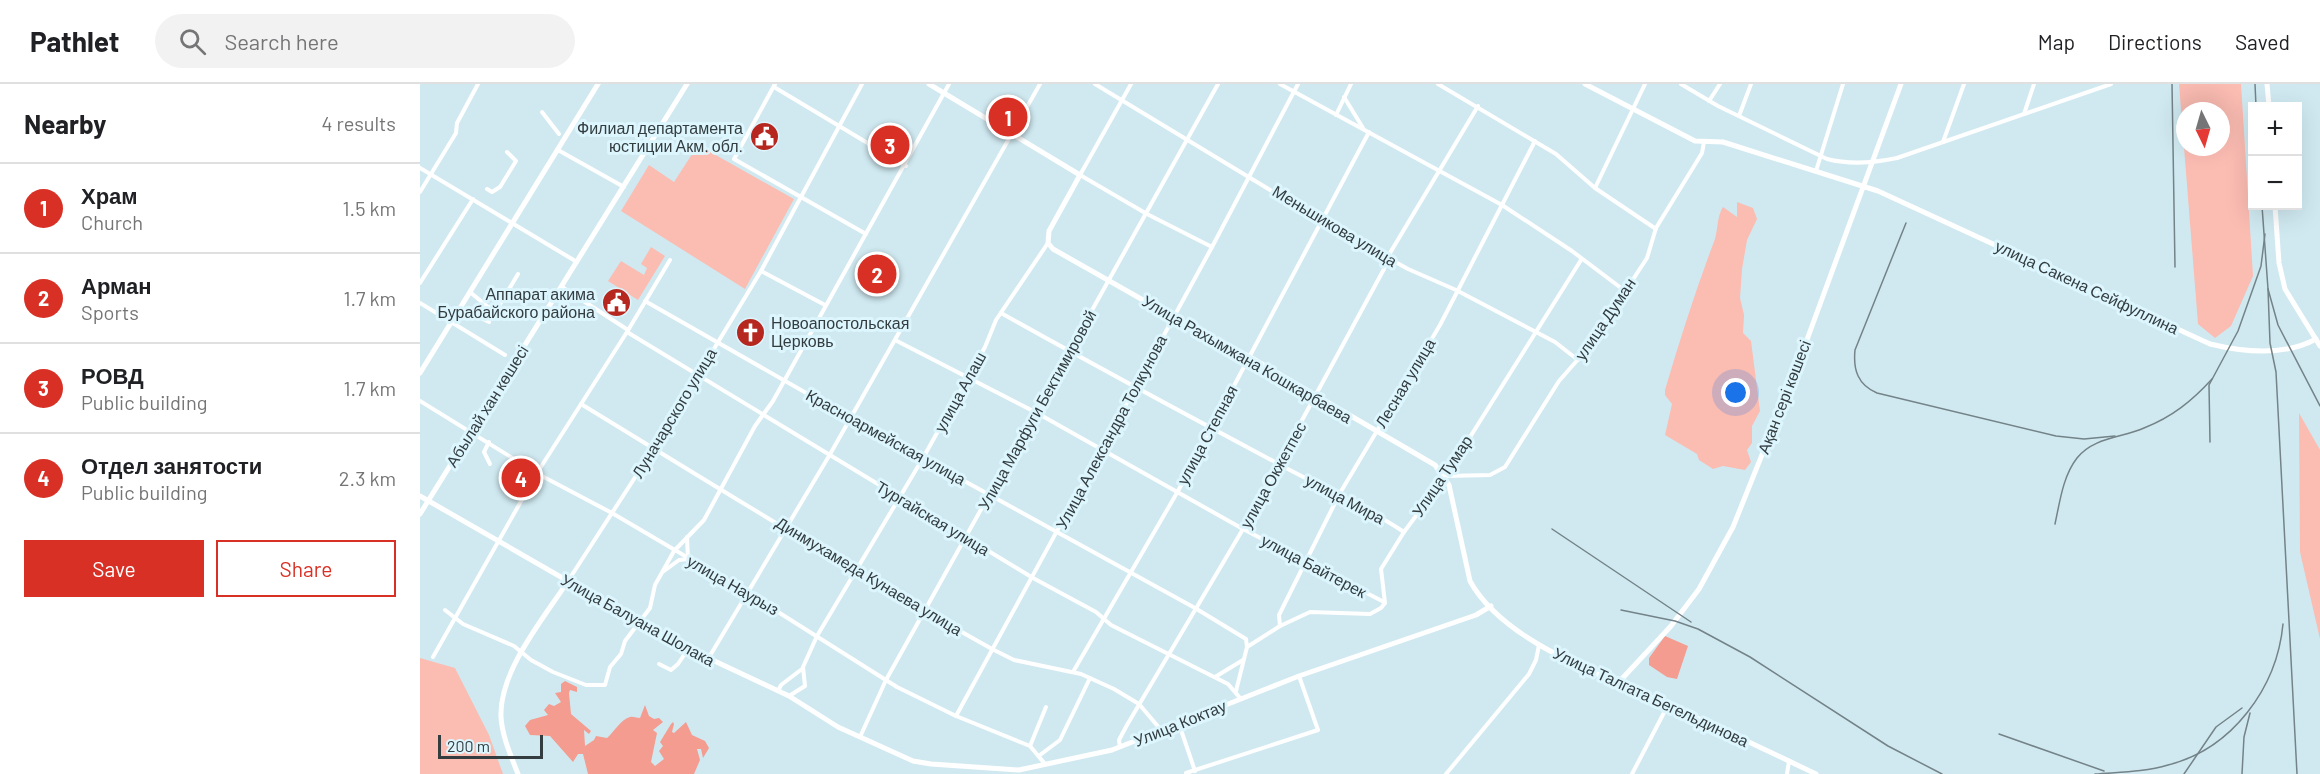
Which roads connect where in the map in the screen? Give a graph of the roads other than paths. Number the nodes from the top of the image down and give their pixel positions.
1 (478, 84) edge
2 (598, 84) edge
3 (687, 84) edge
4 (862, 84) edge
5 (929, 84) edge
6 (949, 84) edge
7 (1040, 84) edge
8 (1095, 84) edge
9 (1131, 84) edge
10 (1218, 84) edge
11 (1280, 84) edge
12 (1298, 84) edge
13 (1351, 84) edge
14 (1438, 84) edge
15 (1585, 84) edge
16 (1646, 84) edge
17 (1681, 84) edge
18 (1720, 84) edge
19 (1751, 84) edge
20 (1843, 84) edge
21 (1901, 84) edge
22 (1964, 84) edge
23 (2034, 84) edge
24 (2089, 84) edge
25 (2111, 84) edge
26 (2267, 84) edge
27 (775, 86) edge
28 (1294, 91) junction
29 (944, 93) junction
30 (2086, 93) junction
31 (1344, 97) junction
32 (1122, 100) junction
33 (1709, 101) junction
34 (2269, 102) edge
35 (1478, 106) junction
36 (1632, 108) junction
37 (542, 112) dead end
38 (1336, 115) junction
39 (2024, 115) junction
40 (1739, 116) junction
41 (838, 126) junction
42 (1363, 129) junction
43 (1369, 132) junction
44 (559, 134) dead end
45 (1012, 134) junction
46 (1187, 140) junction
47 (1535, 141) junction
48 (1704, 142) junction
49 (1943, 142) junction
50 (558, 150) junction
51 (507, 152) dead end
52 (1821, 156) junction
53 (1874, 163) junction
54 (906, 165) junction
55 (420, 168) edge
56 (1439, 171) junction
57 (1816, 171) junction
58 (430, 173) junction
59 (1080, 175) junction
60 (1248, 175) junction
61 (1864, 186) junction
62 (624, 187) junction
63 (1595, 188) junction
64 (487, 189) dead end
65 (420, 192) edge
66 (799, 197) junction
67 (473, 199) junction
68 (1502, 205) junction
69 (2275, 210) edge
70 (1147, 214) junction
71 (1323, 222) junction
72 (513, 223) junction
73 (1656, 229) junction
74 (866, 234) junction
75 (1048, 243) junction
76 (1212, 247) junction
77 (1387, 258) junction
78 (670, 260) dead end
79 (1581, 260) junction
80 (577, 262) junction
81 (761, 271) junction
82 (518, 274) dead end
83 (1108, 280) junction
84 (420, 283) edge
85 (562, 287) junction
86 (1456, 290) junction
87 (1624, 291) junction
88 (470, 292) junction
89 (645, 301) junction
90 (420, 303) edge
91 (825, 305) junction
92 (488, 307) junction
93 (1006, 308) junction
94 (1002, 313) junction
95 (1007, 316) junction
96 (1173, 317) junction
97 (451, 322) junction
98 (489, 322) dead end
99 (628, 331) junction
100 (1536, 332) junction
101 (2316, 339) junction
102 (895, 340) junction
103 (716, 344) junction
104 (2320, 346) edge
105 (1070, 352) junction
106 (505, 355) dead end
107 (1250, 357) junction
108 (1578, 360) junction
109 (420, 373) edge
110 (697, 375) junction
111 (968, 376) junction
112 (784, 379) junction
113 (1135, 389) junction
114 (1316, 396) junction
115 (420, 401) edge
116 (581, 404) junction
117 (1037, 413) junction
118 (764, 414) junction
119 (850, 418) junction
120 (1210, 428) junction
121 (472, 432) junction
122 (1375, 432) junction
123 (489, 442) junction
124 (654, 448) junction
125 (1103, 449) junction
126 (829, 456) junction
127 (923, 458) junction
128 (490, 464) dead end
129 (1279, 464) junction
130 (537, 473) junction
131 (1445, 477) junction
132 (720, 487) junction
133 (1178, 490) junction
134 (1341, 493) junction
135 (990, 495) junction
136 (420, 496) edge
137 (899, 499) junction
138 (428, 501) junction
139 (612, 513) junction
140 (420, 514) edge
141 (787, 527) junction
142 (1243, 529) junction
143 (1057, 532) junction
144 (1404, 532) junction
145 (687, 537) junction
146 (967, 537) junction
147 (497, 542) junction
148 (674, 551) junction
149 (688, 559) junction
150 (1306, 562) junction
151 (855, 572) junction
152 (1129, 573) junction
153 (661, 574) junction
154 (1033, 578) junction
155 (568, 581) junction
156 (748, 593) junction
157 (1385, 603) junction
158 (1491, 606) junction
159 (1195, 608) junction
160 (444, 610) dead end
161 (925, 612) junction
162 (453, 617) junction
163 (1103, 618) junction
164 (639, 621) junction
165 (1280, 626) junction
166 (817, 636) junction
167 (1539, 645) junction
168 (1247, 647) junction
169 (688, 649) junction
170 (992, 649) junction
171 (522, 652) junction
172 (1169, 653) junction
173 (433, 657) dead end
174 (708, 659) junction
175 (1244, 660) junction
176 (659, 664) dead end
177 (803, 669) junction
178 (1073, 672) junction
179 (1299, 676) junction
180 (1215, 677) junction
181 (1090, 678) junction
182 (886, 680) junction
183 (1618, 683) junction
184 (778, 691) junction
185 (1236, 692) junction
186 (789, 696) junction
187 (1240, 699) junction
188 (1139, 704) junction
189 (1668, 705) junction
190 (1046, 707) dead end
191 (956, 716) junction
192 (1179, 723) junction
193 (1161, 730) junction
194 (860, 737) junction
195 (1030, 746) junction
196 (1120, 747) junction
197 (1040, 755) junction
198 (1789, 761) junction
199 (1046, 765) junction
200 (1195, 771) junction
201 (1186, 773) edge
202 (518, 774) edge
203 (1446, 774) edge
204 (1632, 774) edge
205 (1787, 774) edge
206 (1816, 774) edge

1 - 58 street
2 - 50 street
3 - 62 street, Абылай хан көшесі
4 - 41 street, Луначарского улица
5 - 29 street
6 - 29 street
7 - 45 street
8 - 32 street, Меньшикова улица
9 - 32 street, улица Алаш
10 - 46 street, Улица Марфуги Бектимировой
11 - 28 street
12 - 28 street, Улица Александра Толкунова
13 - 31 street
14 - 35 street
15 - 36 street, улица Сакена Сейфуллина
16 - 36 street
17 - 33 street
18 - 33 street
19 - 40 street
20 - 52 street
21 - 53 street, Ақан сері көшесі
22 - 49 street
23 - 39 street
24 - 30 street
25 - 30 street
26 - 34 street
27 - 41 street
27 - 66 street
28 - 38 street
28 - 60 street, Улица Александра Толкунова
29 - 45 street
29 - 54 street
30 - 39 street
31 - 38 street
31 - 42 street
32 - 46 street, Меньшикова улица
32 - 59 street, улица Алаш
33 - 40 street
35 - 47 street
35 - 56 street, улица Окжетпес
36 - 48 street, улица Сакена Сейфуллина
36 - 63 street
37 - 44 street
38 - 42 street
39 - 49 street
40 - 52 street
41 - 54 street
41 - 66 street, Луначарского улица
42 - 43 street
43 - 56 street
43 - 71 street, улица Степная
45 - 59 street
45 - 102 street
46 - 60 street, Меньшикова улица
46 - 70 street, Улица Марфуги Бектимировой
47 - 63 street
47 - 68 street, Лесная улица
48 - 57 street, улица Сакена Сейфуллина
48 - 73 street, улица Думан
49 - 53 street
50 - 62 street
50 - 72 street
51 - 64 street
52 - 53 street
52 - 57 street
53 - 61 street, Ақан сері көшесі
54 - 74 street
55 - 58 street
56 - 68 street
56 - 77 street, улица Окжетпес
57 - 61 street, улица Сакена Сейфуллина
58 - 65 street
58 - 67 street
59 - 70 street
59 - 75 street, улица Алаш
60 - 71 street, Меньшикова улица
60 - 76 street, Улица Александра Толкунова
61 - 101 street, улица Сакена Сейфуллина
61 - 183 street, Ақан сері көшесі
62 - 80 street, Абылай хан көшесі
63 - 73 street
66 - 74 street
66 - 81 street, Луначарского улица
67 - 72 street
67 - 84 street
68 - 79 street
68 - 86 street, Лесная улица
69 - 101 street
70 - 76 street
70 - 83 street, Улица Марфуги Бектимировой
71 - 77 street, Меньшикова улица
71 - 107 street, улица Степная
72 - 80 street
72 - 88 street
73 - 87 street, улица Думан
74 - 91 street
75 - 83 street, Улица Рахымжана Кошкарбаева
75 - 93 street, улица Алаш
76 - 96 street, Улица Александра Толкунова
77 - 86 street, Меньшикова улица
77 - 114 street, улица Окжетпес
78 - 89 street
79 - 87 street
79 - 100 street, Улица Тумар
80 - 85 street, Абылай хан көшесі
81 - 91 street
81 - 103 street, Луначарского улица
82 - 92 street
83 - 96 street, Улица Рахымжана Кошкарбаева
83 - 105 street, Улица Марфуги Бектимировой
85 - 99 street, Тургайская улица
85 - 121 street, Абылай хан көшесі
86 - 100 street, Меньшикова улица
86 - 122 street, Лесная улица
87 - 108 street, улица Думан
88 - 92 street
88 - 97 street
89 - 99 street
89 - 103 street, Красноармейская улица
90 - 97 street
91 - 112 street
92 - 98 street
93 - 94 street, улица Алаш
93 - 95 street
94 - 95 street, улица Мира
94 - 111 street, улица Алаш
95 - 105 street, улица Мира
96 - 107 street, Улица Рахымжана Кошкарбаева
96 - 113 street, Улица Александра Толкунова
97 - 106 street
97 - 109 street
99 - 110 street, Тургайская улица
99 - 116 street
100 - 108 street, Меньшикова улица
100 - 131 street, Улица Тумар
101 - 104 street
102 - 111 street, улица Байтерек
102 - 119 street
103 - 110 street, Луначарского улица
103 - 112 street, Красноармейская улица
105 - 113 street, улица Мира
105 - 117 street, Улица Марфуги Бектимировой
107 - 114 street, Улица Рахымжана Кошкарбаева
107 - 120 street, улица Степная
108 - 131 street, улица Думан
110 - 118 street, Тургайская улица
110 - 124 street, Луначарского улица
111 - 117 street, улица Байтерек
111 - 127 street, улица Алаш
112 - 118 street
112 - 119 street, Красноармейская улица
113 - 120 street, улица Мира
113 - 125 street, Улица Александра Толкунова
114 - 122 street, Улица Рахымжана Кошкарбаева
114 - 129 street, улица Окжетпес
115 - 121 street, улица Наурыз
116 - 124 street, Динмухамеда Кунаева улица
116 - 130 street
117 - 125 street, улица Байтерек
117 - 135 street, Улица Марфуги Бектимировой
118 - 126 street, Тургайская улица
118 - 132 street
119 - 126 street
119 - 127 street, Красноармейская улица
120 - 129 street, улица Мира
120 - 133 street, улица Степная
121 - 123 street, улица Наурыз
121 - 138 street, Абылай хан көшесі
122 - 131 street, Улица Рахымжана Кошкарбаева
122 - 134 street, Лесная улица
123 - 128 street
123 - 130 street, улица Наурыз
124 - 132 street, Динмухамеда Кунаева улица
124 - 139 street, Луначарского улица
125 - 133 street, улица Байтерек
125 - 143 street, Улица Александра Толкунова
126 - 137 street, Тургайская улица
126 - 141 street
127 - 135 street, Красноармейская улица
127 - 137 street, улица Алаш
129 - 134 street, улица Мира
129 - 142 street, улица Окжетпес
130 - 139 street, улица Наурыз
130 - 147 street
131 - 144 street, Улица Тумар
131 - 158 street, Улица Талгата Бегельдинова
132 - 141 street, Динмухамеда Кунаева улица
132 - 145 street
133 - 142 street, улица Байтерек
133 - 152 street, улица Степная
134 - 144 street, улица Мира
134 - 150 street, Лесная улица
135 - 143 street, Красноармейская улица
135 - 146 street, Улица Марфуги Бектимировой
136 - 138 street, Улица Балуана Шолака
137 - 146 street, Тургайская улица
137 - 151 street, улица Алаш
138 - 140 street, Абылай хан көшесі
138 - 147 street, Улица Балуана Шолака
139 - 148 street, улица Наурыз
139 - 155 street, Луначарского улица
141 - 151 street, Динмухамеда Кунаева улица
141 - 156 street
142 - 150 street, улица Байтерек
142 - 159 street, улица Окжетпес
143 - 152 street, Красноармейская улица
143 - 154 street, Улица Александра Толкунова
144 - 157 street, Улица Тумар
145 - 148 street
145 - 149 street
146 - 154 street, Тургайская улица
146 - 161 street, Улица Марфуги Бектимировой
147 - 155 street, Улица Балуана Шолака
147 - 162 street
148 - 149 street, улица Наурыз
148 - 153 street
149 - 153 street
149 - 156 street, улица Наурыз
150 - 157 street, улица Байтерек
150 - 165 street, Лесная улица
151 - 161 street, Динмухамеда Кунаева улица
151 - 166 street, улица Алаш
152 - 159 street, Красноармейская улица
152 - 163 street, улица Степная
153 - 164 street
154 - 163 street, Тургайская улица
154 - 170 street, Улица Александра Толкунова
155 - 164 street, Улица Балуана Шолака
155 - 171 street
156 - 166 street, улица Наурыз
156 - 174 street
157 - 165 street
158 - 167 street, Улица Талгата Бегельдинова
158 - 179 street, Улица Коктау
159 - 168 street, Красноармейская улица
159 - 172 street, улица Окжетпес
160 - 162 street
161 - 170 street, Динмухамеда Кунаева улица
161 - 182 street, Улица Марфуги Бектимировой
162 - 171 street
162 - 173 street
163 - 172 street, Тургайская улица
163 - 178 street, улица Степная
164 - 169 street, Улица Балуана Шолака
164 - 171 street
165 - 168 street
166 - 177 street, улица Алаш
166 - 182 street, улица Наурыз
167 - 183 street, Улица Талгата Бегельдинова
167 - 203 street
168 - 175 street
169 - 174 street, Улица Балуана Шолака
169 - 176 street
170 - 178 street, Динмухамеда Кунаева улица
170 - 191 street, Улица Александра Толкунова
171 - 202 street
172 - 180 street, Тургайская улица
172 - 188 street, улица Окжетпес
174 - 184 street, Улица Балуана Шолака
175 - 180 street
175 - 185 street
177 - 184 street
177 - 186 street, улица Алаш
178 - 181 street, Динмухамеда Кунаева улица
179 - 187 street, Улица Коктау
179 - 200 street
180 - 185 street, Тургайская улица
181 - 188 street, Динмухамеда Кунаева улица
181 - 197 street
182 - 191 street, улица Наурыз
182 - 194 street, Улица Марфуги Бектимировой
183 - 189 street, Улица Талгата Бегельдинова
184 - 186 street, Улица Балуана Шолака
185 - 187 street, Тургайская улица
186 - 194 street, Улица Балуана Шолака
187 - 192 street, Улица Коктау
188 - 193 street, Динмухамеда Кунаева улица
188 - 196 street, улица Окжетпес
189 - 198 street, Улица Талгата Бегельдинова
189 - 204 street
190 - 195 street
191 - 195 street, улица Наурыз
192 - 193 street, Улица Коктау
192 - 200 street
193 - 196 street, Улица Коктау
194 - 199 street, Улица Коктау
195 - 197 street, улица Наурыз
196 - 199 street, Улица Коктау
197 - 199 street, улица Наурыз
198 - 205 street
198 - 206 street, Улица Талгата Бегельдинова
200 - 201 street

